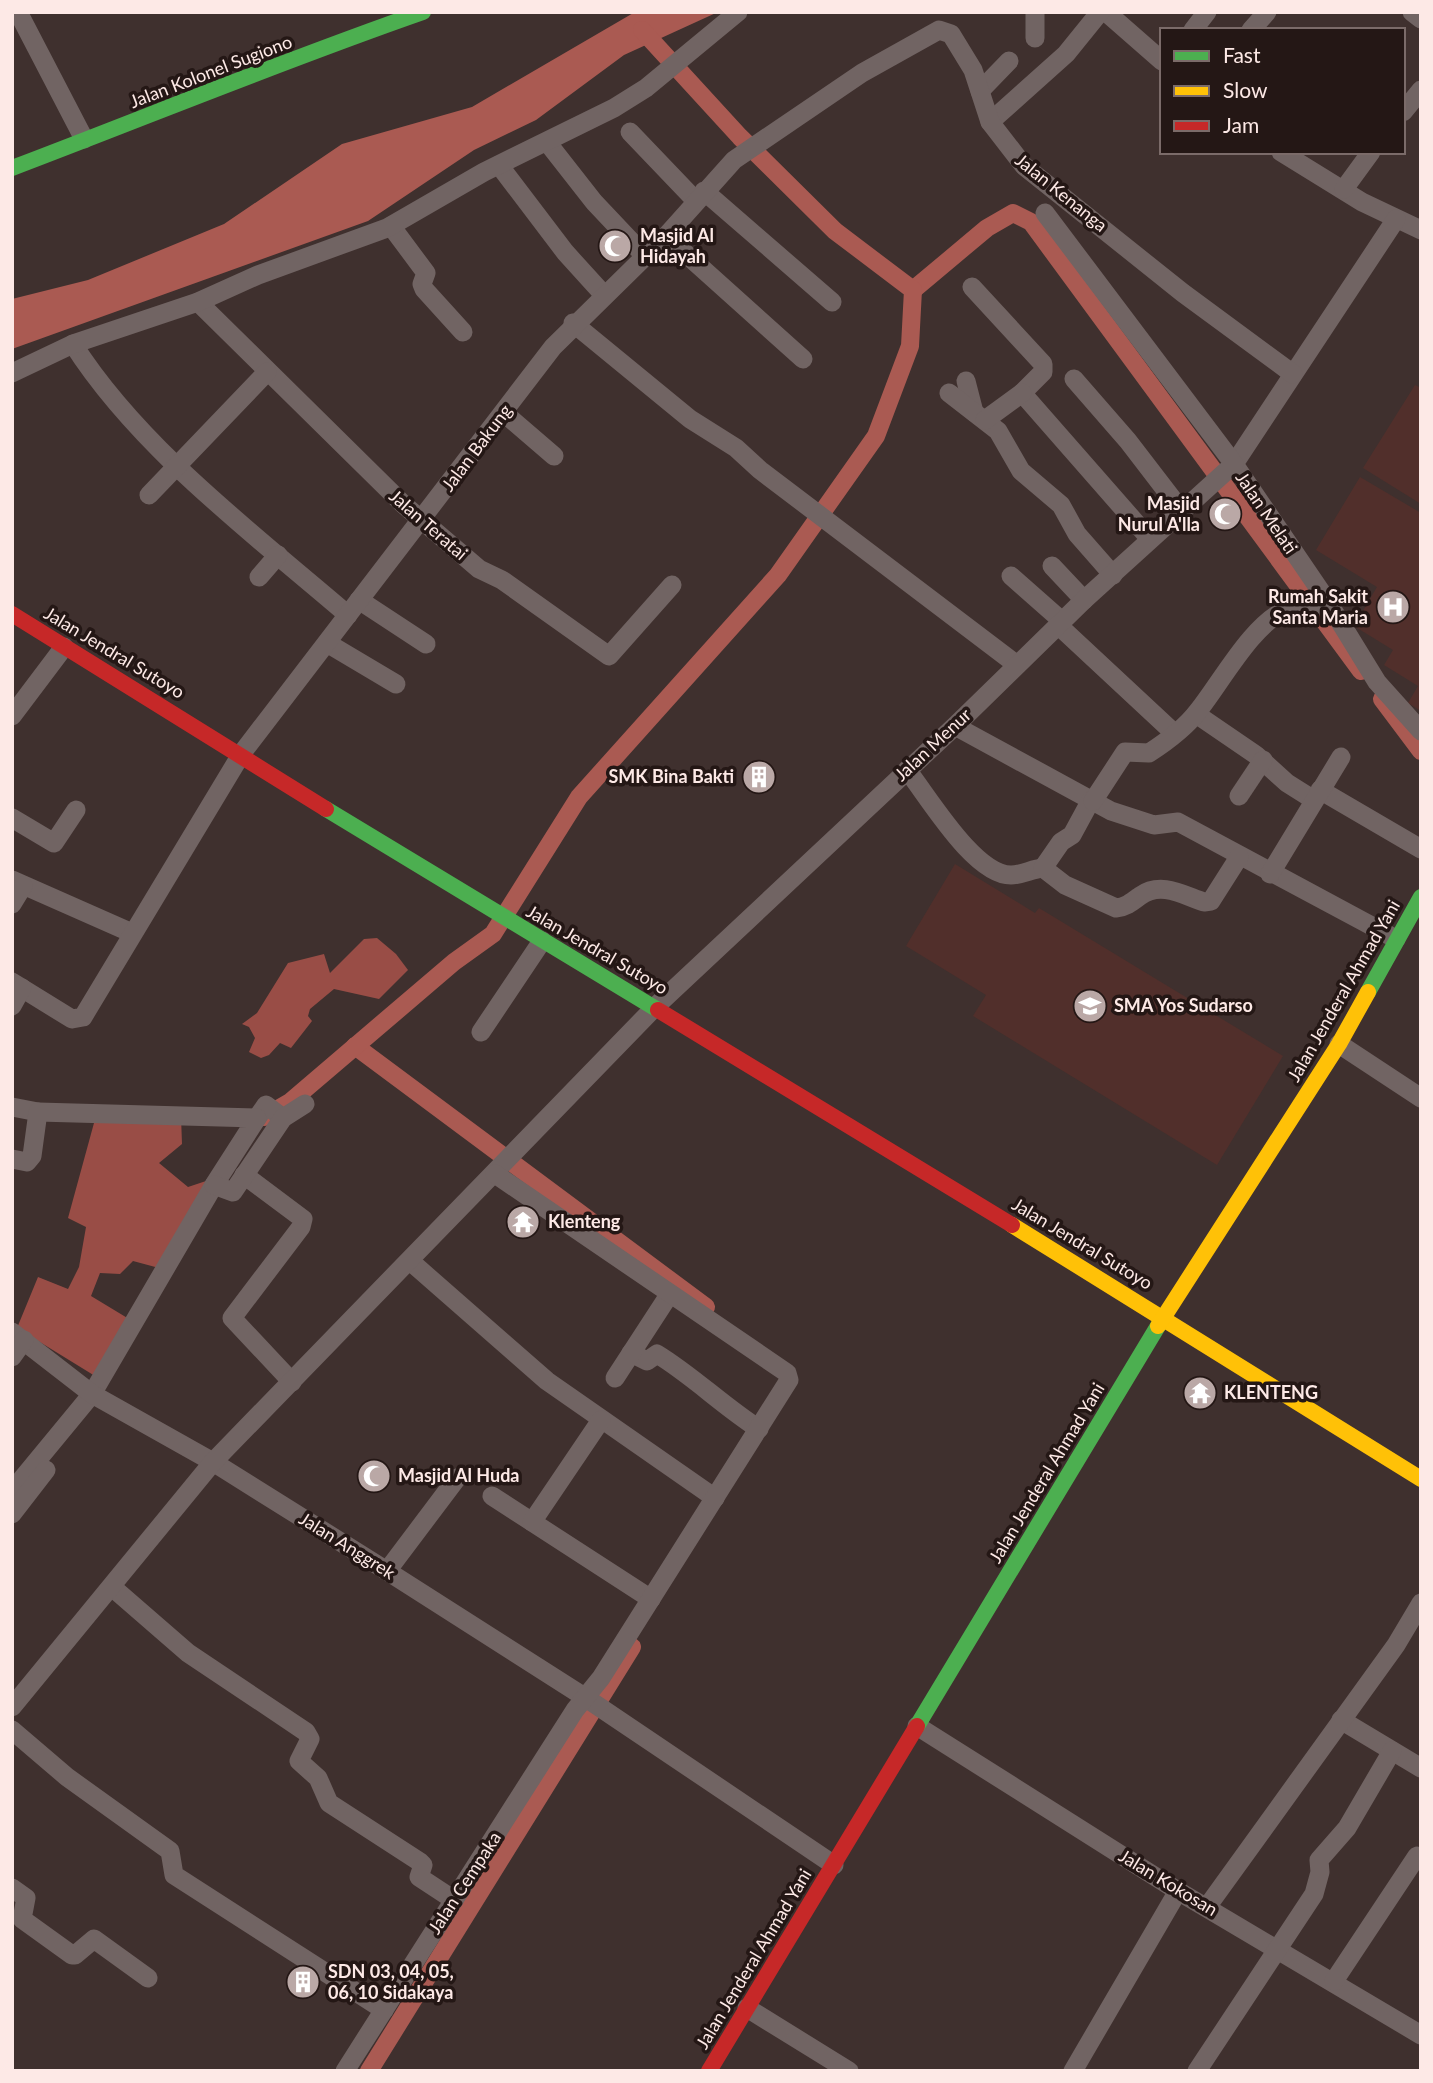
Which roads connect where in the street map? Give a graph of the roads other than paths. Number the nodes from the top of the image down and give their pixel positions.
1 (18, 12) edge
2 (423, 12) edge
3 (738, 12) edge
4 (1035, 12) edge
5 (1100, 12) edge
6 (1106, 12) edge
7 (1208, 12) edge
8 (1267, 12) edge
9 (1412, 12) edge
10 (1421, 19) edge
11 (1195, 28) edge
12 (1253, 28) edge
13 (1035, 38) dead end
14 (1160, 59) edge
15 (1009, 61) dead end
16 (1421, 90) edge
17 (980, 91) junction
18 (1405, 110) edge
19 (990, 122) junction
20 (630, 132) dead end
21 (84, 139) junction
22 (761, 139) joint
23 (547, 142) junction
24 (1284, 154) edge
25 (1370, 154) edge
26 (499, 165) junction
27 (12, 168) edge
28 (1344, 188) junction
29 (700, 196) junction
30 (1045, 213) dead end
31 (1396, 219) junction
32 (391, 226) junction
33 (1421, 230) edge
34 (666, 236) junction
35 (645, 256) junction
36 (972, 287) dead end
37 (604, 295) junction
38 (198, 302) junction
39 (832, 302) dead end
40 (573, 323) junction
41 (463, 332) dead end
42 (73, 344) junction
43 (803, 359) dead end
44 (267, 372) junction
45 (12, 373) edge
46 (1293, 374) junction
47 (1074, 379) dead end
48 (966, 381) dead end
49 (949, 393) dead end
50 (1022, 393) junction
51 (504, 413) junction
52 (980, 416) junction
53 (554, 456) dead end
54 (177, 463) junction
55 (1232, 466) junction
56 (149, 495) dead end
57 (1181, 510) junction
58 (422, 521) junction
59 (1150, 539) junction
60 (278, 555) junction
61 (1052, 566) dead end
62 (1113, 575) junction
63 (1012, 576) dead end
64 (259, 577) dead end
65 (672, 584) dead end
66 (1084, 600) junction
67 (1315, 607) junction
68 (353, 608) junction
69 (12, 614) edge
70 (1060, 623) junction
71 (327, 643) junction
72 (426, 644) dead end
73 (64, 647) junction
74 (1017, 665) junction
75 (396, 684) dead end
76 (1196, 714) junction
77 (12, 716) edge
78 (956, 726) junction
79 (1421, 732) edge
80 (1174, 733) junction
81 (242, 753) junction
82 (1341, 757) dead end
83 (1263, 760) junction
84 (906, 770) junction
85 (1317, 795) junction
86 (1239, 796) dead end
87 (1092, 801) junction
88 (76, 810) dead end
89 (12, 818) edge
90 (1421, 849) edge
91 (1239, 857) junction
92 (1043, 868) junction
93 (1270, 874) junction
94 (18, 883) edge
95 (1421, 897) edge
96 (12, 904) edge
97 (132, 933) junction
98 (1396, 939) junction
99 (542, 941) junction
100 (17, 985) edge
101 (12, 1006) edge
102 (655, 1007) junction
103 (481, 1032) dead end
104 (1339, 1044) junction
105 (1421, 1098) edge
106 (305, 1104) dead end
107 (12, 1107) edge
108 (38, 1112) junction
109 (272, 1115) junction
110 (12, 1159) edge
111 (500, 1168) junction
112 (244, 1175) junction
113 (221, 1188) junction
114 (410, 1261) junction
115 (669, 1295) junction
116 (1164, 1316) junction
117 (18, 1336) edge
118 (631, 1353) junction
119 (12, 1357) edge
120 (615, 1378) dead end
121 (292, 1382) junction
122 (96, 1396) junction
123 (601, 1420) junction
124 (759, 1429) junction
125 (214, 1462) junction
126 (457, 1478) dead end
127 (1421, 1479) edge
128 (12, 1491) edge
129 (492, 1496) dead end
130 (715, 1498) junction
131 (12, 1514) edge
132 (532, 1522) junction
133 (387, 1571) junction
134 (112, 1587) junction
135 (651, 1599) junction
136 (1421, 1603) edge
137 (592, 1703) junction
138 (12, 1707) edge
139 (1341, 1720) junction
140 (917, 1727) junction
141 (12, 1730) edge
142 (1392, 1751) junction
143 (1421, 1768) edge
144 (1417, 1857) dead end
145 (834, 1865) junction
146 (12, 1888) edge
147 (1178, 1891) junction
148 (454, 1900) junction
149 (1207, 1907) junction
150 (1279, 1949) junction
151 (148, 1978) dead end
152 (1334, 1982) junction
153 (747, 2008) junction
154 (384, 2010) junction
155 (1421, 2035) edge
156 (345, 2071) edge
157 (709, 2071) edge
158 (849, 2071) edge
159 (1073, 2071) edge
160 (1197, 2071) edge

1 - 21 street
2 - 21 street, Jalan Kolonel Sugiono
3 - 23 street
4 - 13 street
5 - 19 street
6 - 14 street
7 - 11 street
8 - 12 street
9 - 10 street
15 - 17 street
16 - 18 street
17 - 19 street, Jalan Kenanga
17 - 22 street, Jalan Kenanga
19 - 46 street, Jalan Kenanga
20 - 29 street
21 - 27 street, Jalan Kolonel Sugiono
22 - 29 street, Jalan Bakung
23 - 26 street
23 - 35 street
24 - 28 street
25 - 28 street
26 - 32 street
26 - 37 street
28 - 31 street
29 - 34 street, Jalan Bakung
29 - 39 street
30 - 55 street
31 - 33 street
31 - 46 street, Jalan Melati
32 - 38 street
32 - 41 street
34 - 35 street, Jalan Bakung
34 - 43 street
35 - 37 street, Jalan Bakung
36 - 50 street
37 - 40 street, Jalan Bakung
38 - 42 street
38 - 44 street, Jalan Teratai
40 - 51 street, Jalan Bakung
40 - 74 street
42 - 45 street
42 - 54 street
44 - 54 street
44 - 58 street, Jalan Teratai
46 - 55 street, Jalan Melati
47 - 57 street
48 - 52 street
49 - 52 street
50 - 52 street
50 - 59 street
51 - 53 street
51 - 58 street, Jalan Bakung
52 - 62 street
54 - 56 street
54 - 60 street
55 - 57 street, Jalan Menur
55 - 67 street, Jalan Melati
57 - 59 street, Jalan Menur
58 - 65 street, Jalan Teratai
58 - 68 street, Jalan Bakung
59 - 62 street, Jalan Menur
60 - 64 street
60 - 68 street
61 - 66 street
62 - 66 street, Jalan Menur
63 - 70 street
66 - 70 street, Jalan Menur
67 - 76 street
67 - 79 street, Jalan Melati
68 - 71 street, Jalan Bakung
68 - 72 street
69 - 73 street, Jalan Jendral Sutoyo
70 - 74 street, Jalan Menur
70 - 80 street
71 - 75 street
71 - 81 street, Jalan Bakung
73 - 77 street
73 - 81 street, Jalan Jendral Sutoyo
74 - 78 street, Jalan Menur
76 - 80 street
76 - 83 street
78 - 84 street, Jalan Menur
78 - 87 street
80 - 87 street
81 - 97 street, Jalan Bakung
81 - 99 street, Jalan Jendral Sutoyo
82 - 85 street
83 - 85 street
83 - 86 street
84 - 92 street
84 - 102 street, Jalan Menur
85 - 90 street
85 - 93 street
87 - 91 street
87 - 92 street
88 - 89 street
91 - 92 street
91 - 93 street
93 - 98 street
94 - 96 street
94 - 97 street
95 - 98 street, Jalan Jenderal Ahmad Yani
97 - 100 street, Jalan Bakung
98 - 104 street, Jalan Jenderal Ahmad Yani
99 - 102 street, Jalan Jendral Sutoyo
99 - 103 street
100 - 101 street
102 - 111 street, Jalan Menur
102 - 116 street, Jalan Jendral Sutoyo
104 - 105 street
104 - 116 street, Jalan Jenderal Ahmad Yani
106 - 109 street
107 - 108 street
108 - 109 street
108 - 110 street
109 - 112 street
109 - 113 street
111 - 114 street, Jalan Menur
111 - 115 street
112 - 113 street
112 - 121 street
113 - 122 street
114 - 121 street, Jalan Menur
114 - 123 street
115 - 118 street
115 - 124 street, Jalan Cempaka
116 - 127 street, Jalan Jendral Sutoyo
116 - 140 street, Jalan Jenderal Ahmad Yani
117 - 119 street
117 - 122 street, Jalan Anggrek
118 - 120 street
118 - 124 street
121 - 125 street, Jalan Menur
122 - 125 street, Jalan Anggrek
122 - 128 street
122 - 131 street
123 - 130 street
123 - 132 street
124 - 130 street, Jalan Cempaka
125 - 133 street, Jalan Anggrek
125 - 134 street, Jalan Menur
126 - 133 street
129 - 132 street
130 - 135 street, Jalan Cempaka
132 - 135 street
133 - 137 street, Jalan Anggrek
134 - 138 street, Jalan Menur
134 - 148 street
135 - 137 street, Jalan Cempaka
136 - 139 street
137 - 145 street, Jalan Anggrek
137 - 148 street, Jalan Cempaka
139 - 142 street
139 - 149 street
140 - 145 street, Jalan Jenderal Ahmad Yani
140 - 147 street, Jalan Kokosan
141 - 154 street
142 - 143 street
142 - 150 street
144 - 152 street
145 - 153 street, Jalan Jenderal Ahmad Yani
146 - 151 street
147 - 149 street, Jalan Kokosan
147 - 159 street
148 - 154 street, Jalan Cempaka
149 - 150 street, Jalan Kokosan
150 - 152 street, Jalan Kokosan
150 - 160 street
152 - 155 street, Jalan Kokosan
153 - 157 street, Jalan Jenderal Ahmad Yani
153 - 158 street
154 - 156 street, Jalan Cempaka

